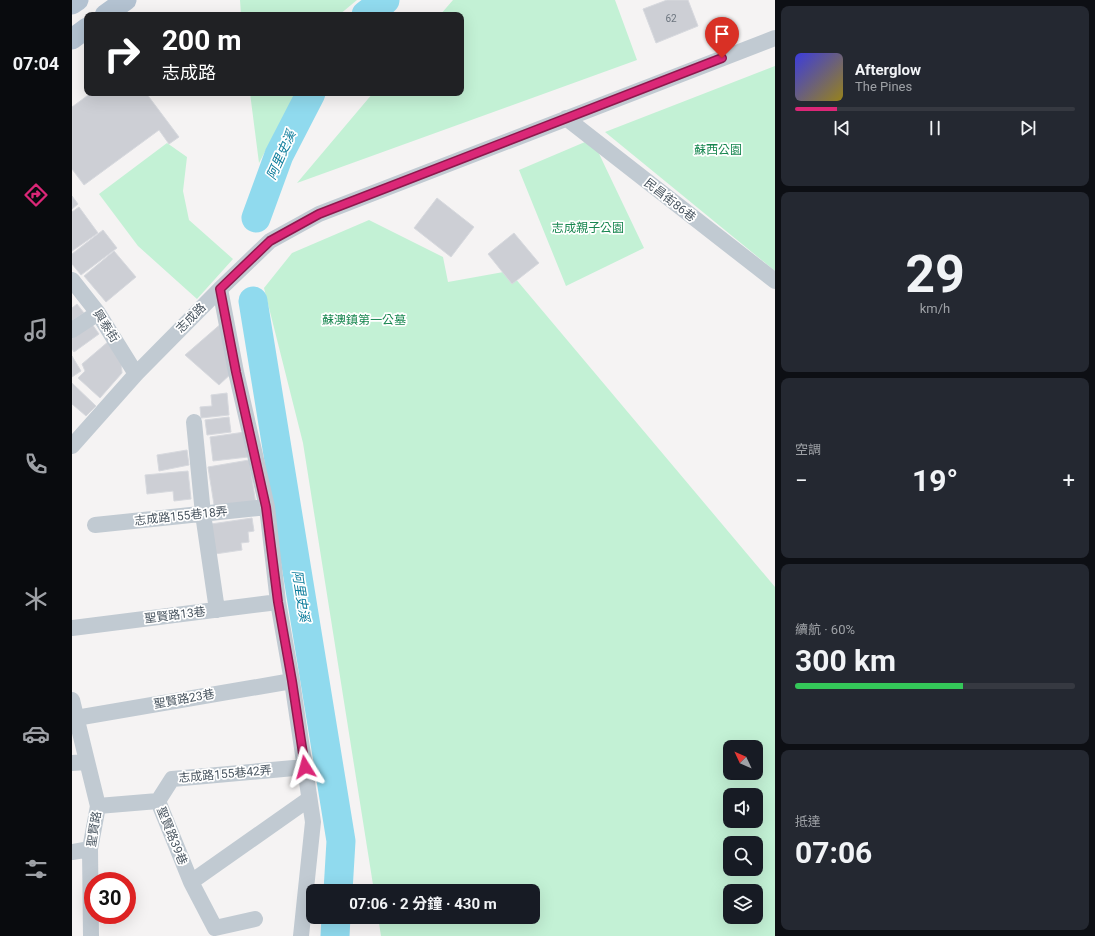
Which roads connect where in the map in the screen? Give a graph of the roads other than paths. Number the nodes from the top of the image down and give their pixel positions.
1 (78, 0) edge
2 (126, 0) edge
3 (72, 4) edge
4 (109, 12) edge
5 (84, 30) edge
6 (775, 38) edge
7 (72, 39) edge
8 (566, 118) junction
9 (72, 280) edge
10 (775, 281) edge
11 (220, 289) junction
12 (98, 313) junction
13 (72, 330) edge
14 (136, 374) junction
15 (194, 422) dead end
16 (72, 446) edge
17 (266, 507) junction
18 (203, 514) junction
19 (95, 525) dead end
20 (278, 602) junction
21 (217, 610) junction
22 (72, 628) edge
23 (292, 681) junction
24 (72, 700) edge
25 (76, 718) junction
26 (80, 763) edge
27 (305, 767) junction
28 (309, 799) junction
29 (158, 801) junction
30 (98, 806) junction
31 (90, 849) junction
32 (72, 852) edge
33 (191, 882) junction
34 (255, 919) dead end
35 (91, 936) edge
36 (301, 936) edge

1 - 3 main road
2 - 4 main road
5 - 7 main road
6 - 8 street, 志成路
8 - 10 street, 民昌街86巷
8 - 11 street, 志成路
9 - 12 street, 興泰街
11 - 14 street, 志成路
11 - 17 street
12 - 13 street
12 - 14 street, 興泰街
14 - 16 street, 志成路
15 - 18 street
17 - 18 street, 志成路155巷18弄
17 - 20 street
18 - 19 street, 志成路155巷18弄
18 - 21 street
20 - 21 street, 聖賢路13巷
20 - 23 street
21 - 22 street, 聖賢路13巷
23 - 25 street, 聖賢路23巷
23 - 27 street
24 - 25 street, 聖賢路
25 - 26 street, 聖賢路
26 - 30 street, 聖賢路
27 - 28 street
27 - 29 street, 志成路155巷42弄
28 - 33 street, 聖賢路39巷
28 - 36 street
29 - 30 street, 聖賢路39巷
29 - 33 street, 聖賢路39巷
30 - 31 street, 聖賢路
31 - 32 street
31 - 35 street, 聖賢路
33 - 34 street, 聖賢路39巷

